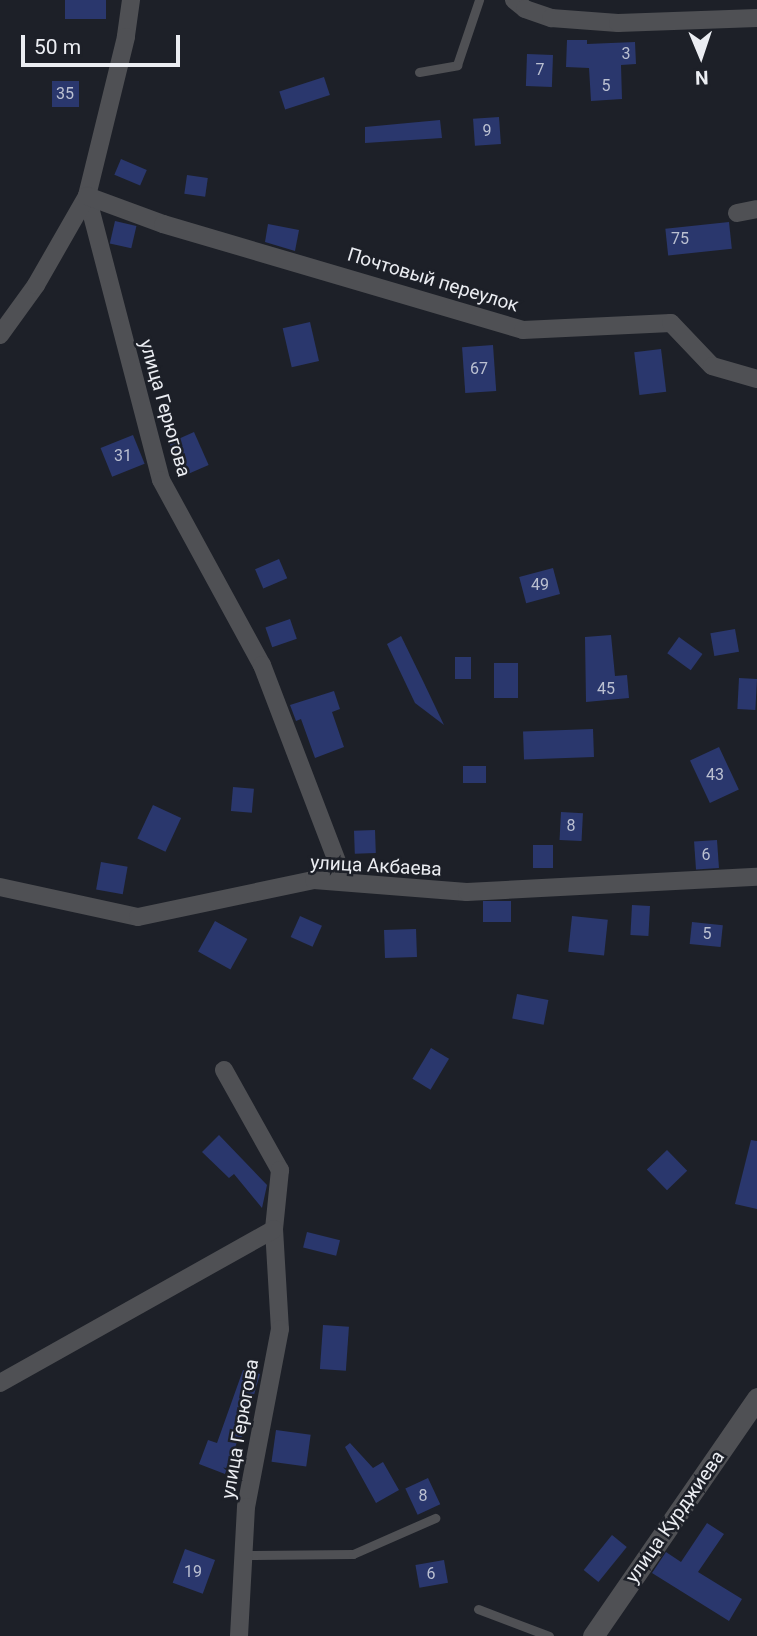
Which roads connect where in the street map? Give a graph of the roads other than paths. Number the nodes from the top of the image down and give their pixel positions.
1 (131, 0) edge
2 (480, 0) edge
3 (514, 0) edge
4 (757, 18) edge
5 (419, 72) dead end
6 (87, 196) junction
7 (757, 209) edge
8 (737, 213) dead end
9 (0, 335) edge
10 (757, 379) edge
11 (757, 877) edge
12 (345, 883) junction
13 (0, 887) edge
14 (224, 1070) dead end
15 (274, 1229) junction
16 (0, 1383) edge
17 (757, 1398) edge
18 (435, 1518) dead end
19 (245, 1555) junction
20 (478, 1609) dead end
21 (239, 1636) edge
22 (549, 1636) edge
23 (593, 1636) edge

1 - 6 street, улица Герюгова
2 - 5 lane
3 - 4 street
6 - 9 street
6 - 10 street, Почтовый переулок
6 - 12 street, улица Герюгова
7 - 8 street
11 - 12 street, улица Акбаева
12 - 13 street, улица Акбаева
14 - 15 street, улица Герюгова
15 - 16 street
15 - 19 street, улица Герюгова
17 - 23 street, улица Курджиева
18 - 19 lane
19 - 21 street, улица Герюгова
20 - 22 lane

